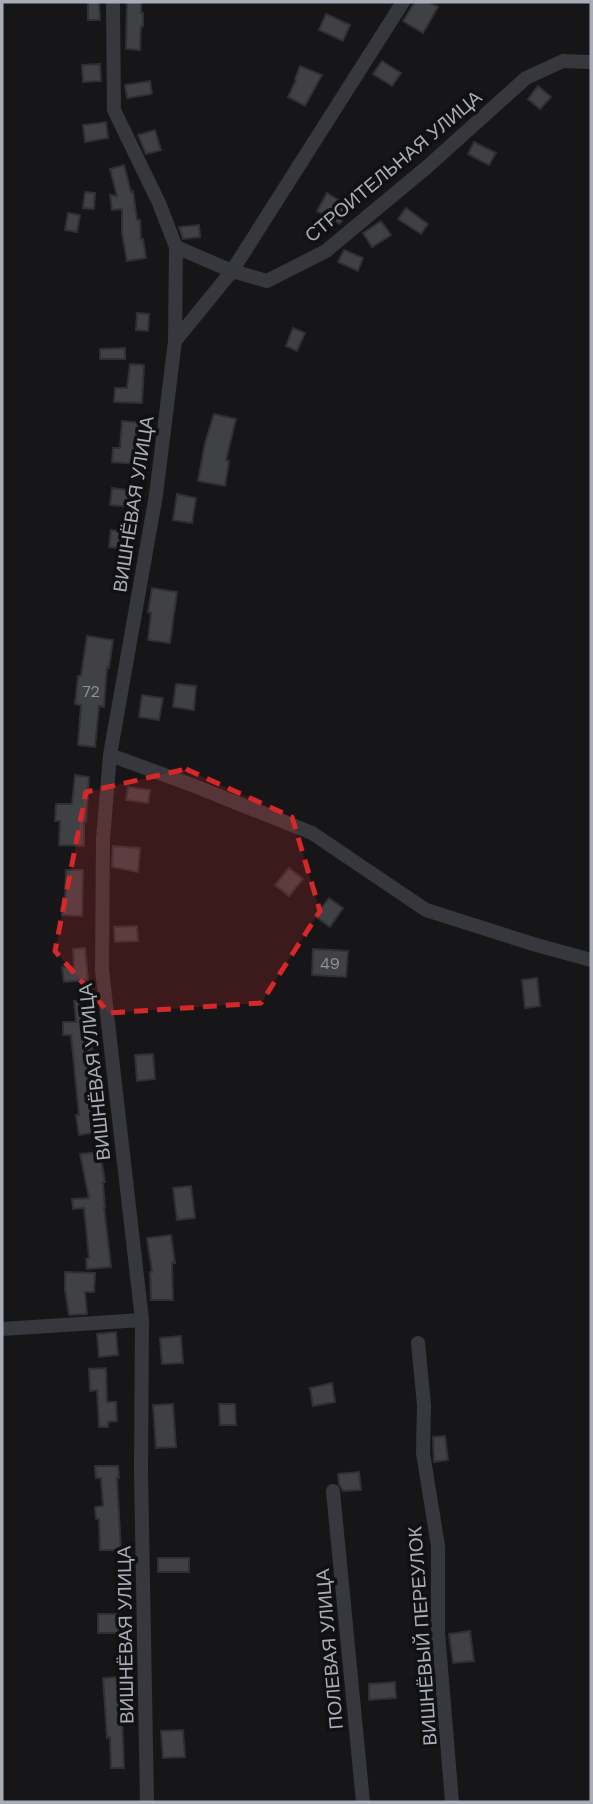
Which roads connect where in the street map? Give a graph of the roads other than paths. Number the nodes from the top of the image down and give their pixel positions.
1 (113, 2) edge
2 (403, 2) edge
3 (591, 62) edge
4 (176, 247) junction
5 (232, 271) junction
6 (175, 341) junction
7 (110, 755) junction
8 (591, 960) edge
9 (142, 1320) junction
10 (2, 1329) edge
11 (418, 1343) dead end
12 (333, 1491) dead end
13 (147, 1802) edge
14 (363, 1802) edge
15 (452, 1802) edge

1 - 4 street, ВИШНЁВАЯ УЛИЦА
2 - 5 street
3 - 5 street, СТРОИТЕЛЬНАЯ УЛИЦА
4 - 5 street, СТРОИТЕЛЬНАЯ УЛИЦА
4 - 6 street, ВИШНЁВАЯ УЛИЦА
5 - 6 street
6 - 7 street, ВИШНЁВАЯ УЛИЦА
7 - 8 street
7 - 9 street, ВИШНЁВАЯ УЛИЦА
9 - 10 street
9 - 13 street, ВИШНЁВАЯ УЛИЦА
11 - 15 street, ВИШНЁВЫЙ ПЕРЕУЛОК
12 - 14 street, ПОЛЕВАЯ УЛИЦА

